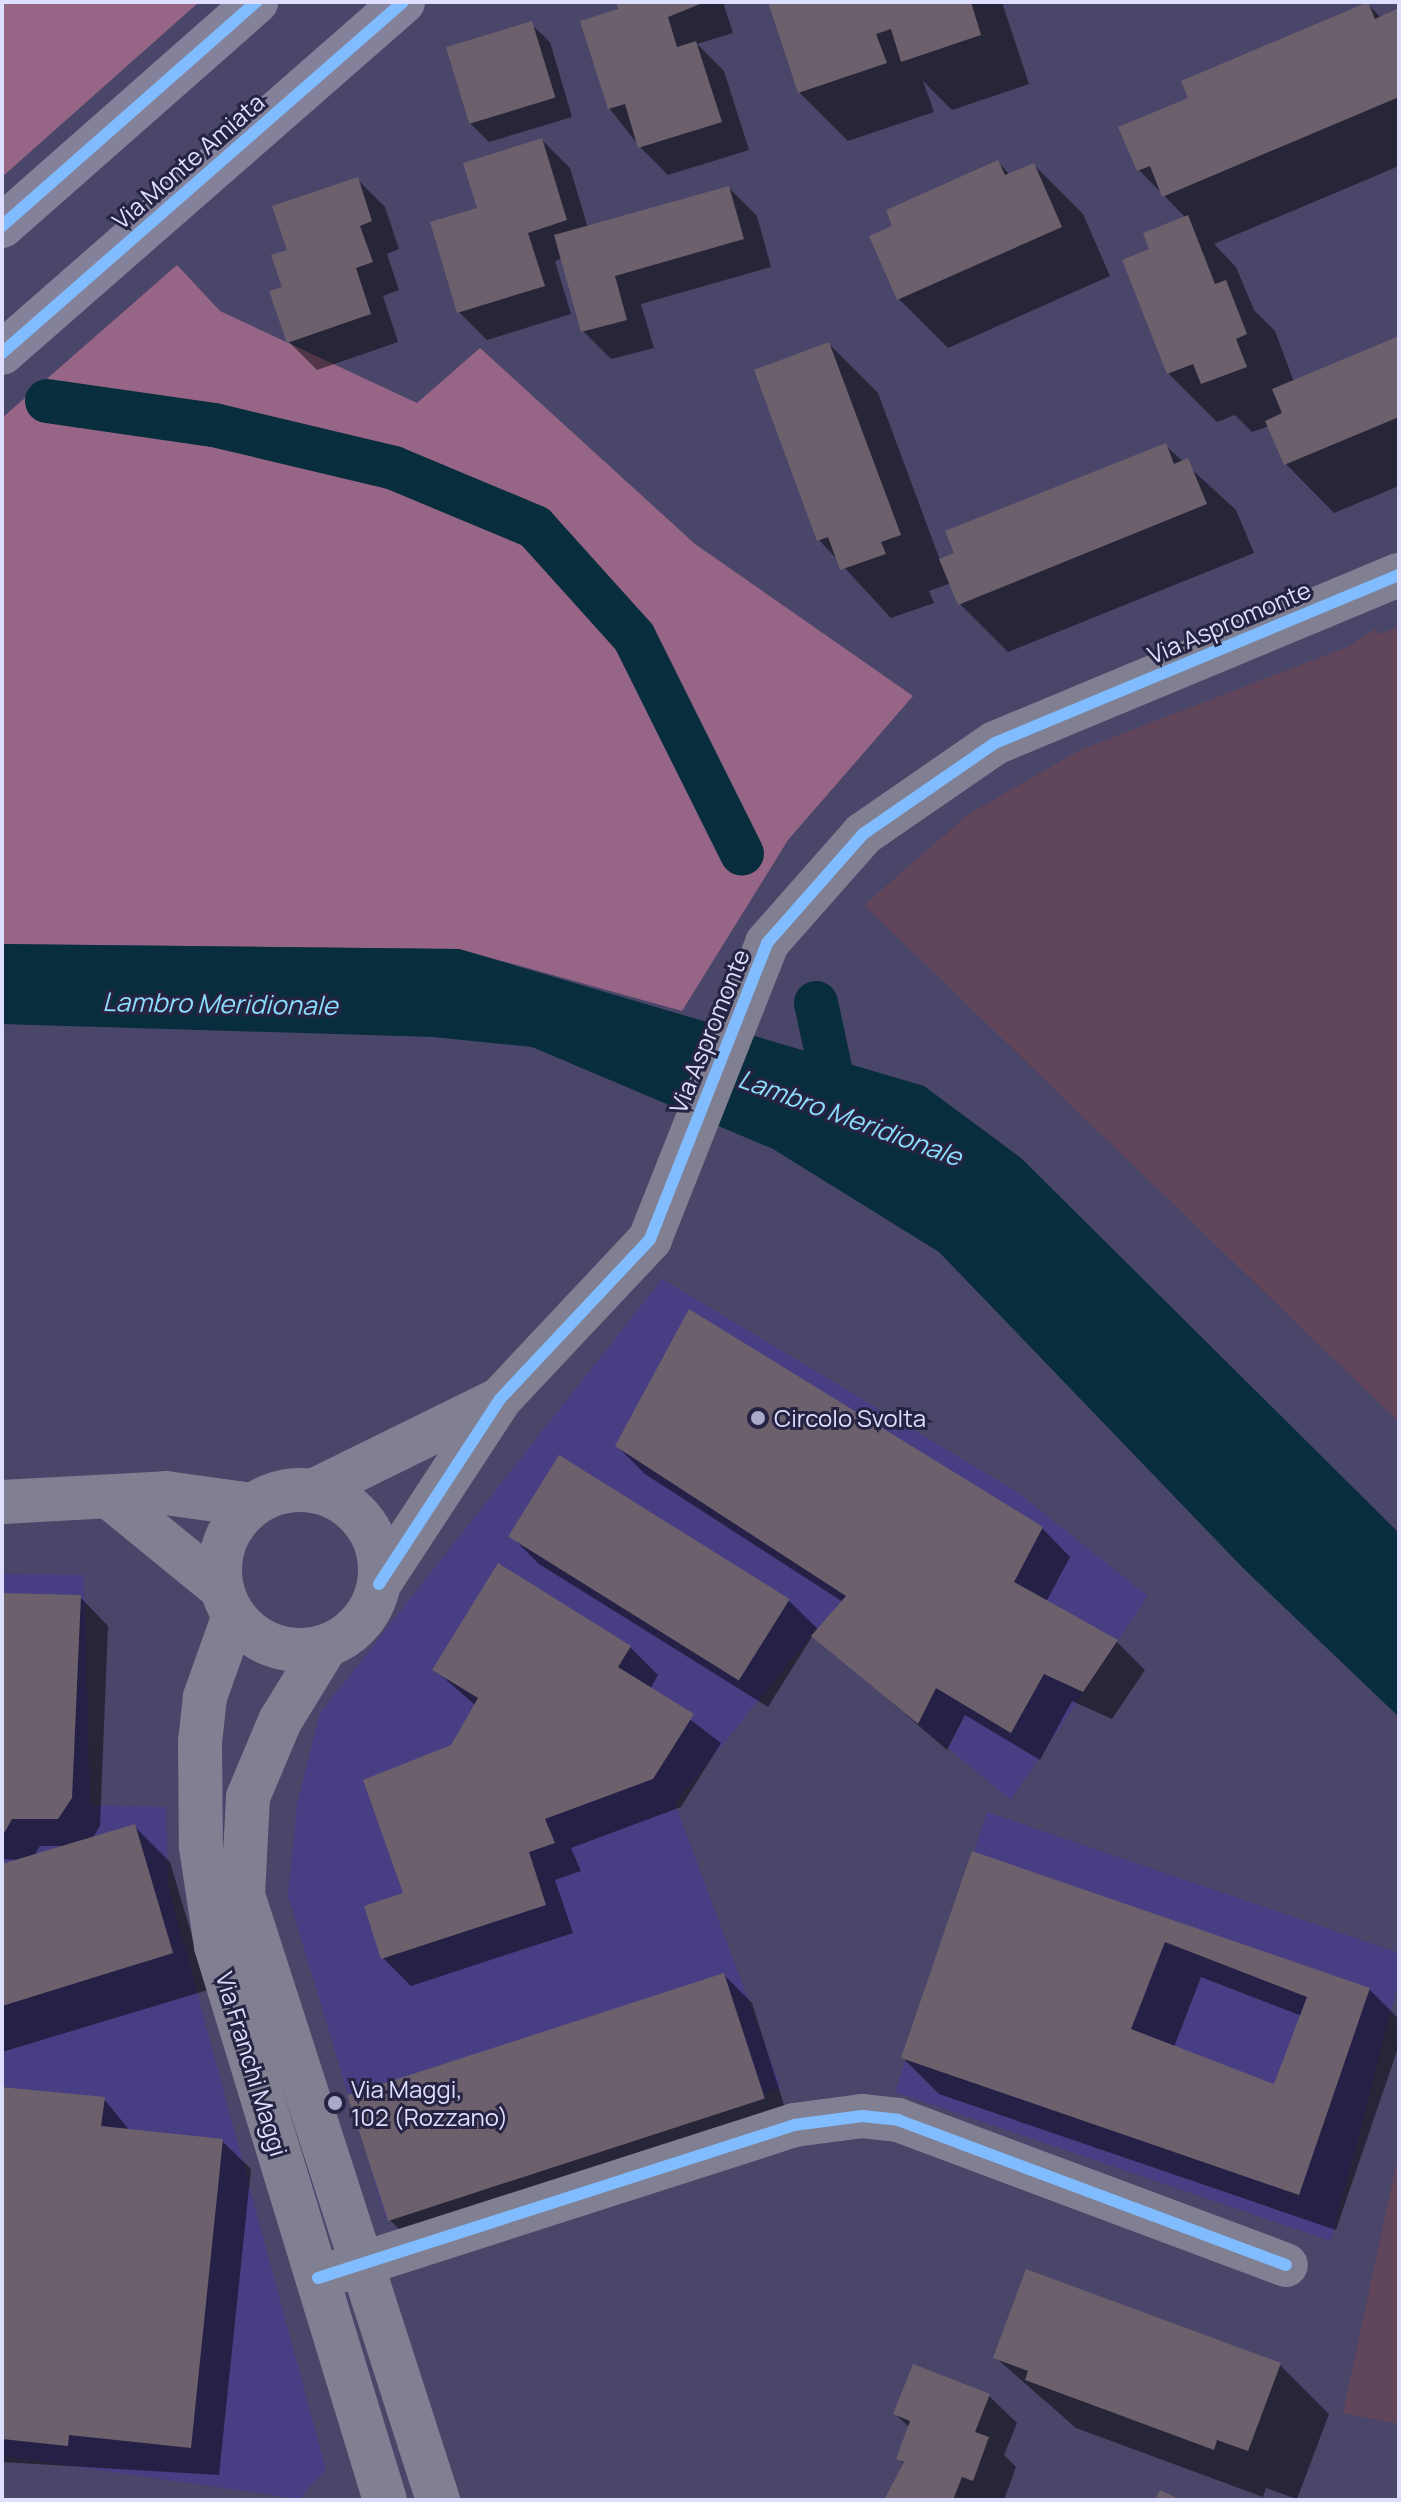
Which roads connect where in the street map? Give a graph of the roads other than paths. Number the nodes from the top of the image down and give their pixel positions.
1 (256, 2) edge
2 (403, 2) edge
3 (2, 226) edge
4 (2, 353) edge
5 (1399, 575) edge
6 (500, 1399) junction
7 (315, 1490) junction
8 (113, 1500) junction
9 (2, 1502) edge
10 (252, 1505) junction
11 (379, 1584) junction
12 (227, 1605) junction
13 (326, 1646) junction
14 (361, 2264) junction
15 (1286, 2265) dead end
16 (318, 2278) junction
17 (385, 2500) edge
18 (438, 2500) edge

1 - 3 main road
2 - 4 main road, Via Monte Amiata
5 - 6 street, Via Aspromonte
6 - 7 street, Via Aspromonte
6 - 11 street, Via Aspromonte
7 - 10 street
7 - 11 street
8 - 9 street
8 - 10 street
8 - 12 street
10 - 12 street
11 - 13 street
12 - 13 street
12 - 16 street, Via Franchi Maggi
13 - 14 street, Via Franchi Maggi
14 - 15 street
14 - 16 street
14 - 18 street, Via Franchi Maggi
16 - 17 street, Via Franchi Maggi

